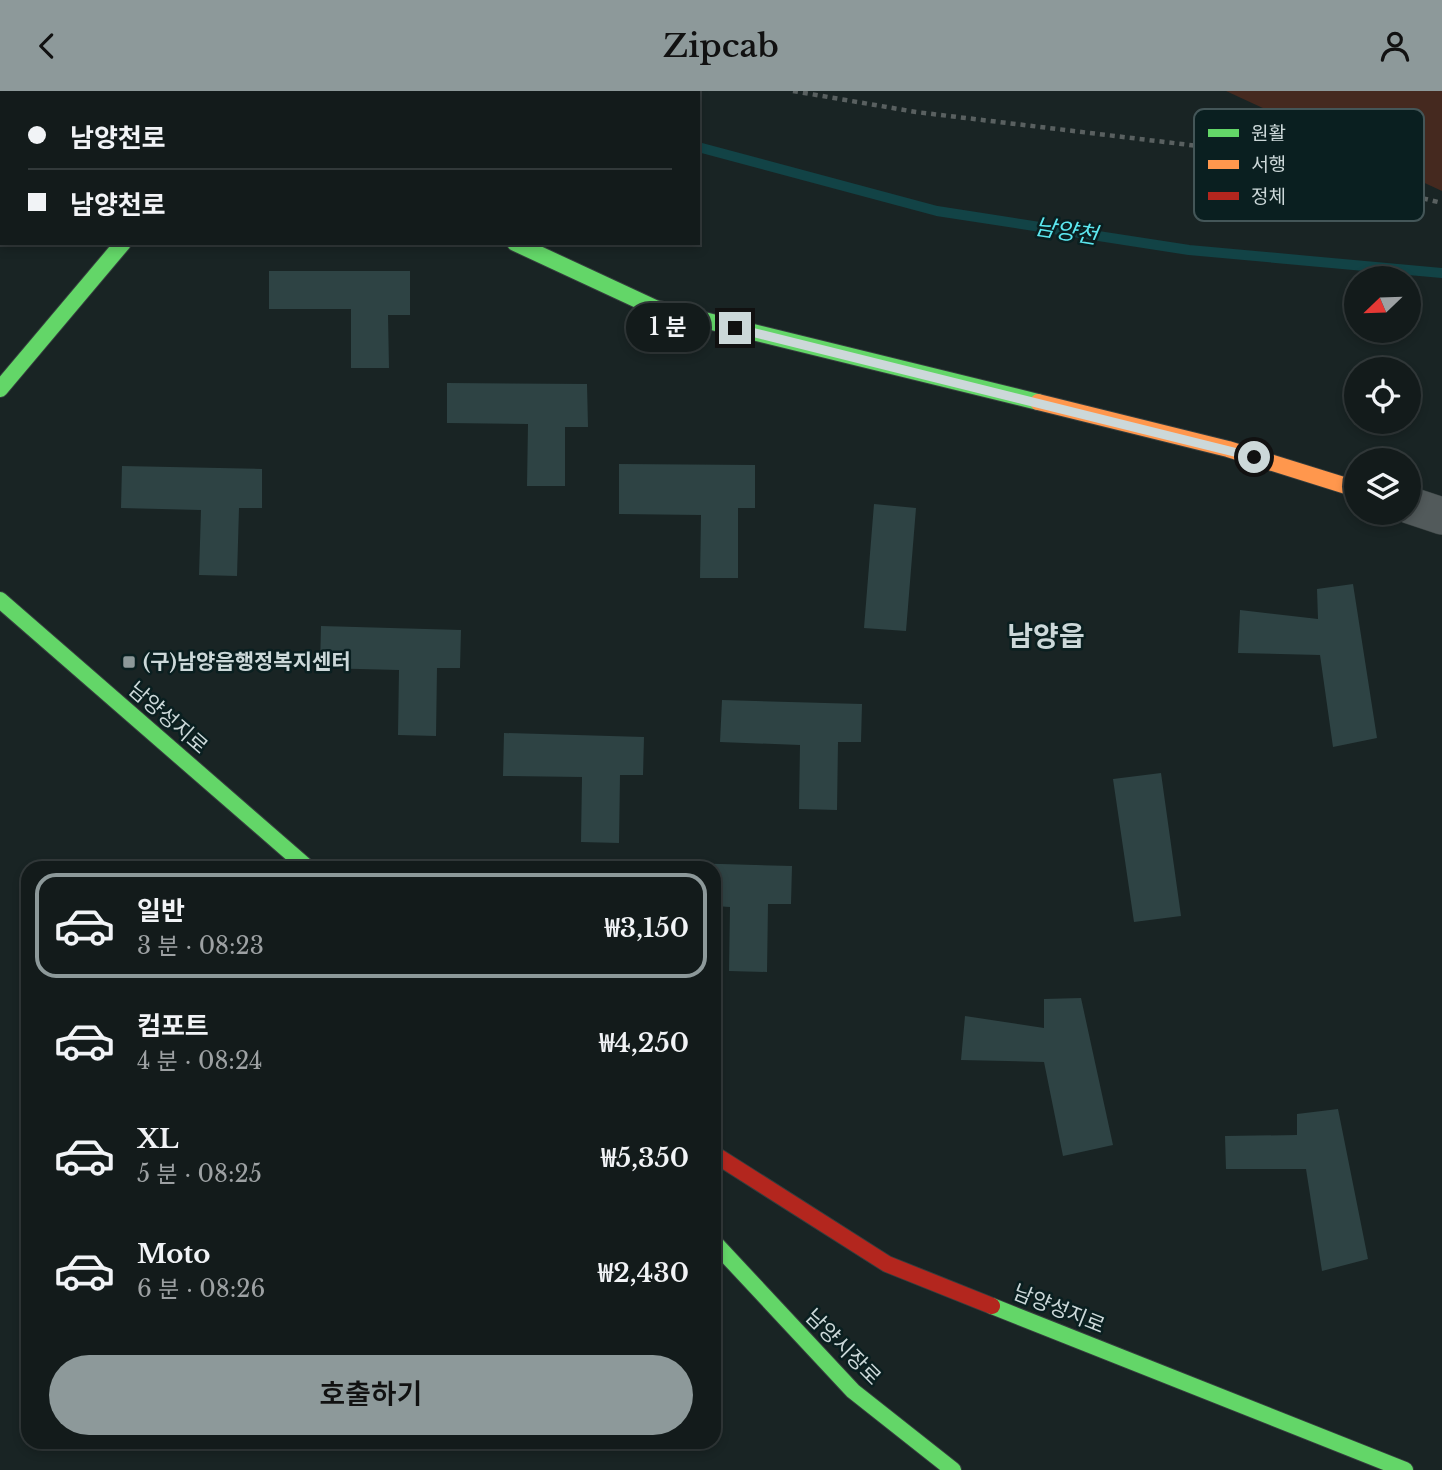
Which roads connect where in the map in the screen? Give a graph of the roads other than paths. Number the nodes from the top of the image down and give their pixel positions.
1 (121, 245) edge
2 (519, 245) edge
3 (0, 389) edge
4 (1344, 485) edge
5 (1421, 509) edge
6 (1442, 516) edge
7 (0, 600) edge
8 (299, 861) edge
9 (721, 1158) edge
10 (721, 1250) edge
11 (953, 1470) edge
12 (1405, 1470) edge

1 - 3 street
2 - 4 street
5 - 6 street
7 - 8 street, 남양성지로
9 - 12 street, 남양성지로
10 - 11 street, 남양시장로

